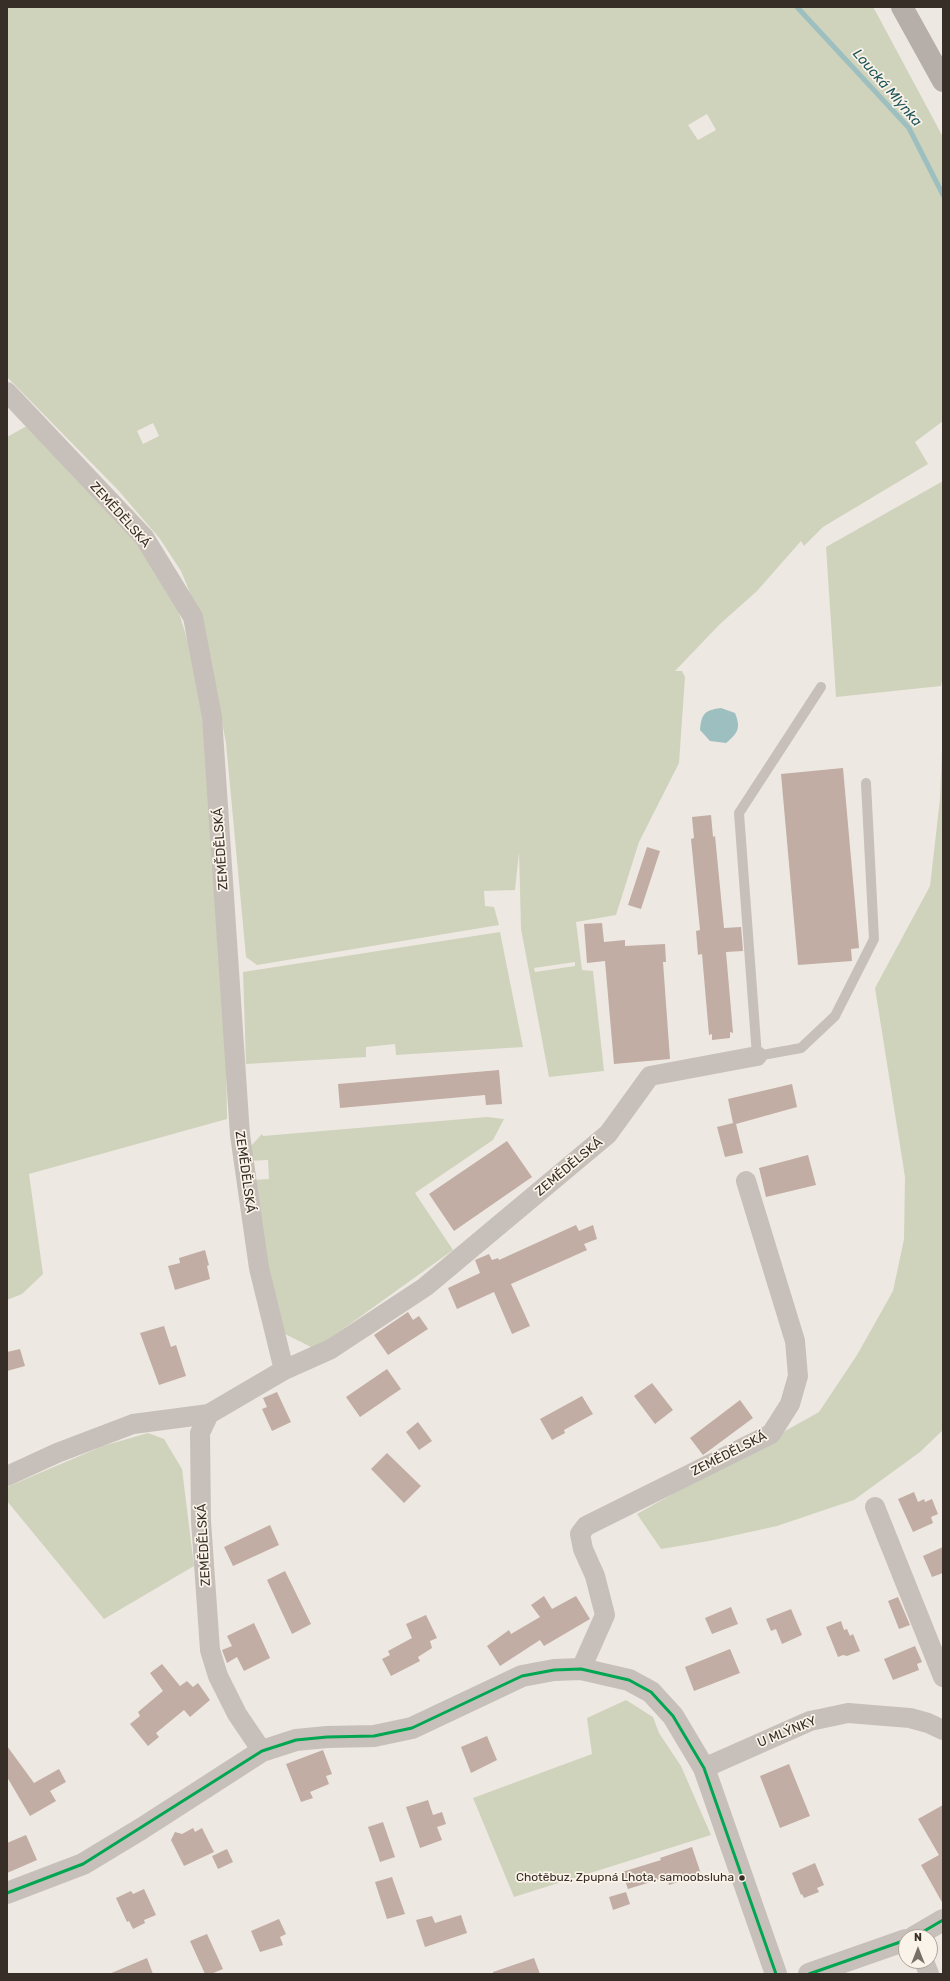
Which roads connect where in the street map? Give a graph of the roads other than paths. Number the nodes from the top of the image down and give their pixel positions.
1 (902, 7) edge
2 (943, 81) edge
3 (7, 392) edge
4 (821, 686) dead end
5 (866, 783) dead end
6 (757, 1056) junction
7 (746, 1181) dead end
8 (284, 1370) junction
9 (209, 1414) junction
10 (7, 1476) edge
11 (875, 1507) dead end
12 (581, 1669) junction
13 (943, 1677) edge
14 (943, 1730) edge
15 (262, 1751) junction
16 (704, 1768) junction
17 (7, 1893) edge
18 (943, 1920) edge
19 (928, 1929) edge
20 (898, 1943) edge
21 (776, 1974) edge
22 (809, 1974) edge

1 - 2 main road
3 - 8 street, ZEMĚDĚLSKÁ
4 - 6 lane
5 - 6 lane
6 - 8 street, ZEMĚDĚLSKÁ
7 - 12 street, ZEMĚDĚLSKÁ
8 - 9 street, ZEMĚDĚLSKÁ
9 - 10 street
9 - 15 street, ZEMĚDĚLSKÁ
11 - 13 street
12 - 15 street
12 - 16 street
14 - 16 street, U MLÝNKY
15 - 17 street
16 - 21 street
18 - 19 street
20 - 22 street

